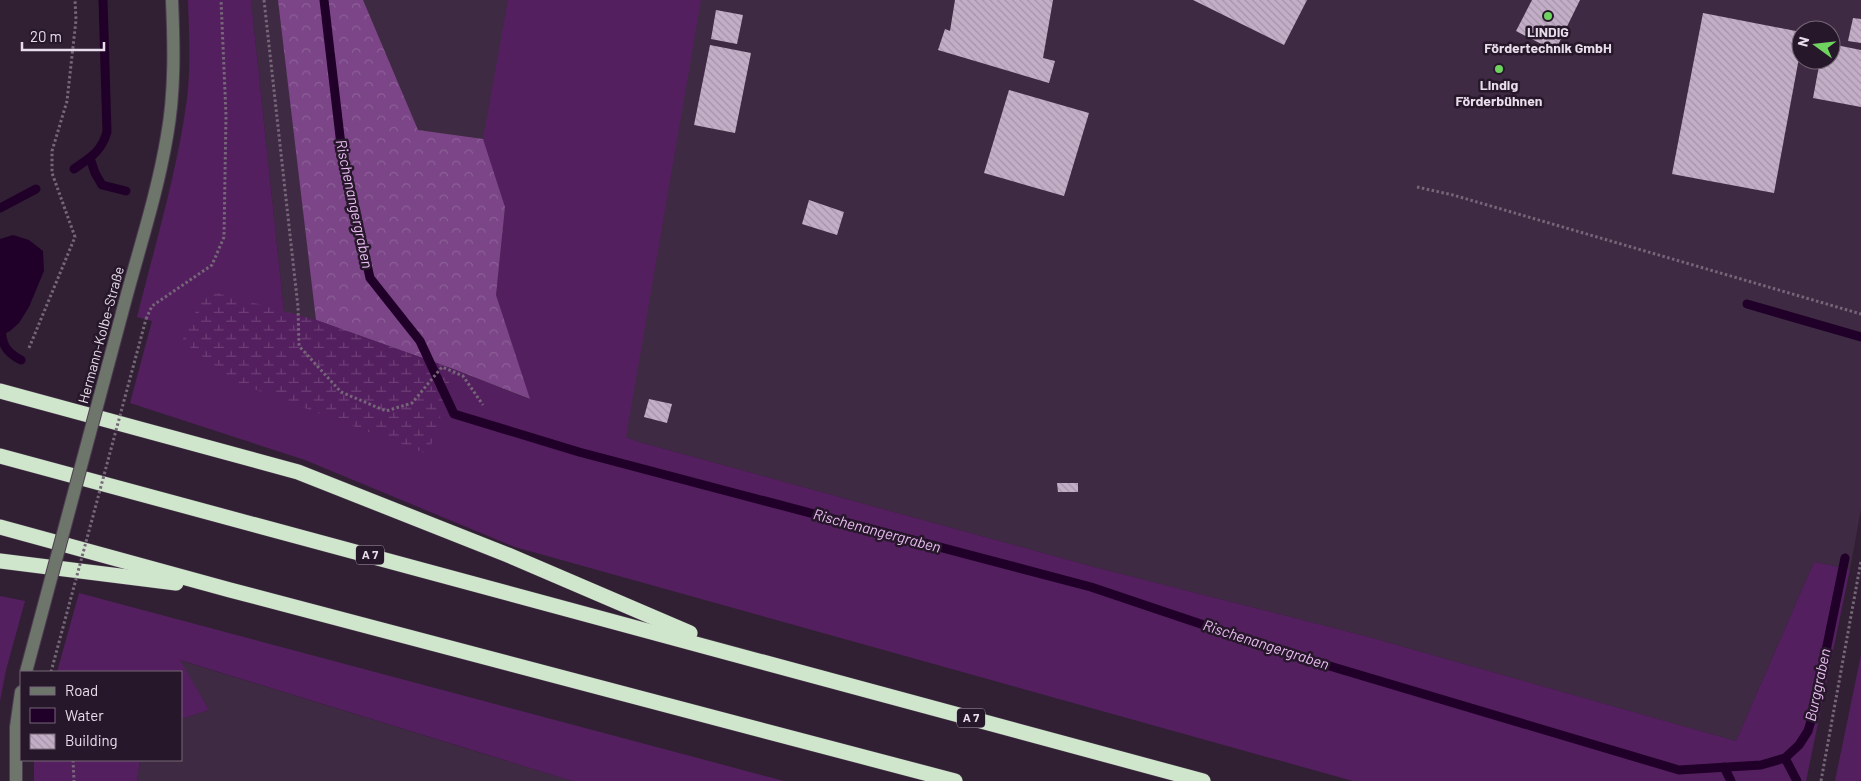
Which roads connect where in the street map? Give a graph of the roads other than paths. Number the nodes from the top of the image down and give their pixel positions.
1 (172, 0) edge
2 (0, 391) edge
3 (0, 456) edge
4 (0, 527) edge
5 (0, 561) edge
6 (230, 590) junction
7 (740, 654) junction
8 (26, 671) edge
9 (20, 699) edge
10 (16, 781) edge
11 (955, 781) edge
12 (1203, 781) edge

1 - 8 street, Hermann-Kolbe-Straße, bridge
2 - 7 highway
3 - 7 highway, A 7
4 - 6 highway
5 - 6 highway
6 - 11 highway
7 - 12 highway, A 7
9 - 10 street

